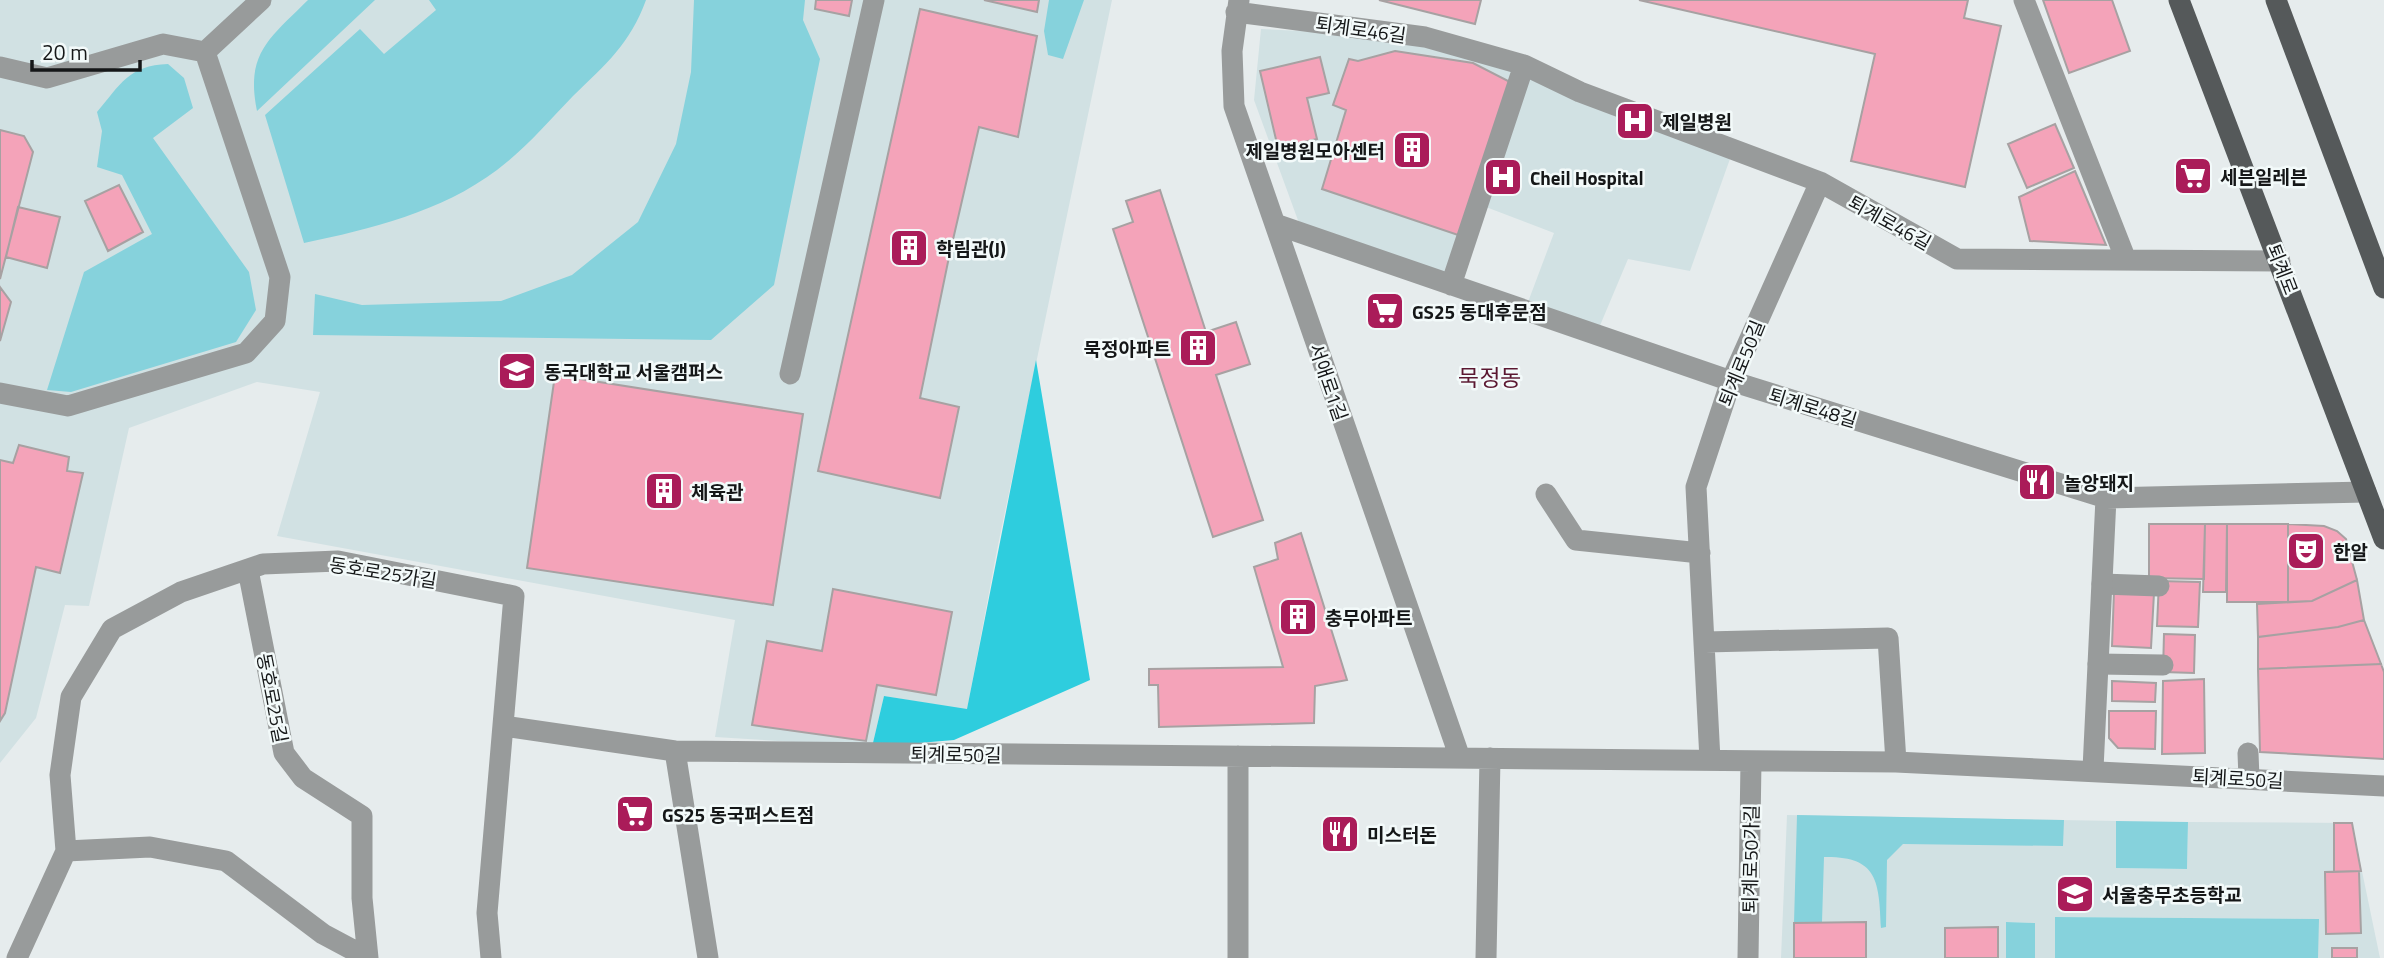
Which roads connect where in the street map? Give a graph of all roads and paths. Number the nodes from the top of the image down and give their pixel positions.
1 (261, 0) edge
2 (873, 0) edge
3 (2024, 0) edge
4 (2179, 0) edge
5 (2276, 0) edge
6 (1238, 6) edge
7 (205, 52) junction
8 (1524, 65) junction
9 (0, 66) edge
10 (1820, 182) junction
11 (1275, 224) junction
12 (2126, 260) junction
13 (2280, 261) junction
14 (1451, 285) junction
15 (2384, 288) edge
16 (790, 374) dead end
17 (1731, 382) junction
18 (0, 393) edge
19 (2366, 492) junction
20 (1546, 494) dead end
21 (2106, 498) junction
22 (2384, 539) edge
23 (1700, 553) junction
24 (248, 569) junction
25 (2102, 584) junction
26 (2159, 586) dead end
27 (1705, 642) junction
28 (2098, 664) junction
29 (2163, 665) dead end
30 (503, 726) junction
31 (675, 751) junction
32 (2248, 752) dead end
33 (1238, 756) junction
34 (1460, 758) junction
35 (1490, 758) junction
36 (1710, 760) junction
37 (1751, 761) junction
38 (1896, 762) junction
39 (2093, 769) junction
40 (2249, 778) junction
41 (2384, 786) edge
42 (66, 851) junction
43 (17, 958) edge
44 (368, 958) edge
45 (491, 958) edge
46 (709, 958) edge
47 (1238, 958) edge
48 (1486, 958) edge
49 (1748, 958) edge

1 - 7 street
2 - 16 street
3 - 12 street
4 - 13 main road, 퇴계로
5 - 15 main road
6 - 8 street, 퇴계로46길
6 - 11 street, 서애로1길
7 - 9 street
7 - 18 street
8 - 10 street, 퇴계로46길
8 - 14 street
10 - 12 street, 퇴계로46길
10 - 17 street, 퇴계로50길
11 - 14 street, 퇴계로48길
11 - 34 street, 서애로1길
12 - 13 street, 퇴계로46길
13 - 19 main road, 퇴계로
14 - 17 street, 퇴계로48길
17 - 21 street, 퇴계로48길
17 - 23 street, 퇴계로50길
19 - 21 street, 퇴계로48길
19 - 22 main road, 퇴계로
20 - 23 street
21 - 25 street
23 - 27 street, 퇴계로50길
24 - 30 street, 동호로25가길
24 - 42 street, 동호로25가길
24 - 44 street, 동호로25길
25 - 26 street
25 - 28 street
27 - 36 street, 퇴계로50길
27 - 38 street
28 - 29 street
28 - 39 street
30 - 31 street, 퇴계로50길
30 - 45 street
31 - 33 street, 퇴계로50길
31 - 46 street
32 - 40 street
33 - 34 street, 퇴계로50길
33 - 47 street
34 - 35 street, 퇴계로50길
35 - 36 street, 퇴계로50길
35 - 48 street
36 - 37 street, 퇴계로50길
37 - 38 street, 퇴계로50길
37 - 49 street, 퇴계로50가길
38 - 39 street, 퇴계로50길
39 - 40 street, 퇴계로50길
40 - 41 street, 퇴계로50길
42 - 43 street, 동호로25가길
42 - 44 street, 동호로25길

